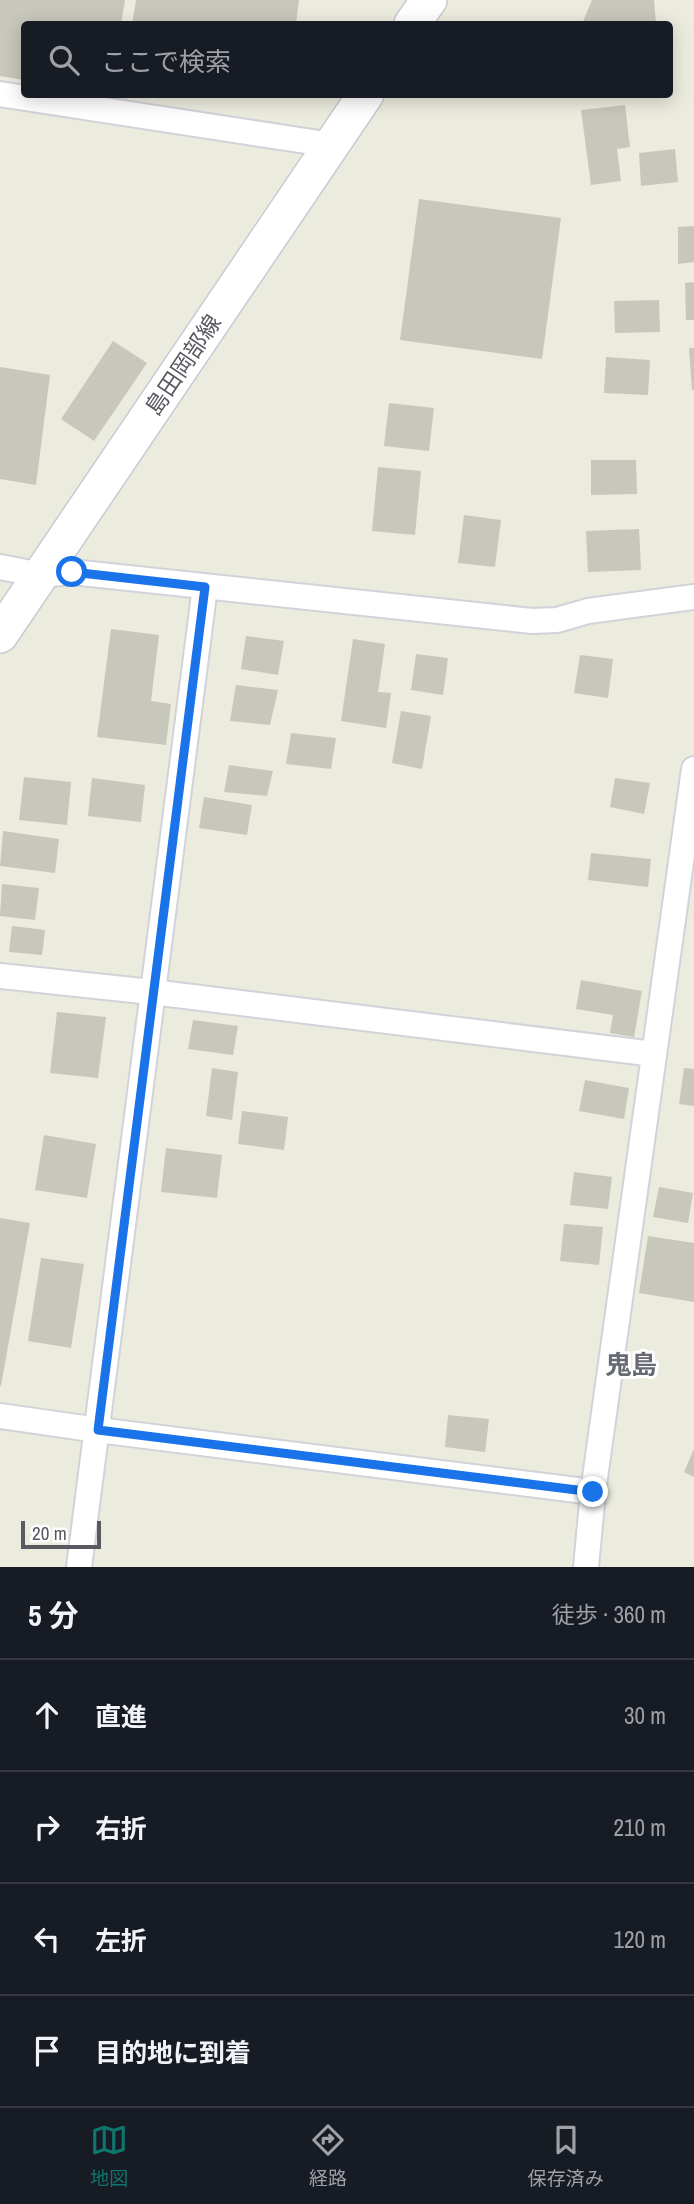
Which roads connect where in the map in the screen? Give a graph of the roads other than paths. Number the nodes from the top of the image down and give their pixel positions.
1 (429, 0) edge
2 (414, 21) edge
3 (0, 94) edge
4 (21, 97) edge
5 (26, 98) edge
6 (363, 98) edge
7 (332, 145) junction
8 (0, 567) edge
9 (40, 575) junction
10 (205, 587) junction
11 (694, 597) edge
12 (0, 635) edge
13 (694, 769) edge
14 (0, 976) edge
15 (152, 992) junction
16 (654, 1054) junction
17 (0, 1416) edge
18 (98, 1430) junction
19 (593, 1492) junction
20 (79, 1567) edge
21 (586, 1567) edge

1 - 2 main road
3 - 4 street
5 - 7 street
6 - 7 main road, 島田岡部線
7 - 9 main road, 島田岡部線
8 - 9 street
9 - 10 street
9 - 12 main road, 島田岡部線
10 - 11 street
10 - 15 street
13 - 16 street
14 - 15 street
15 - 16 street
15 - 18 street
16 - 19 street
17 - 18 street
18 - 19 street
18 - 20 street
19 - 21 street

